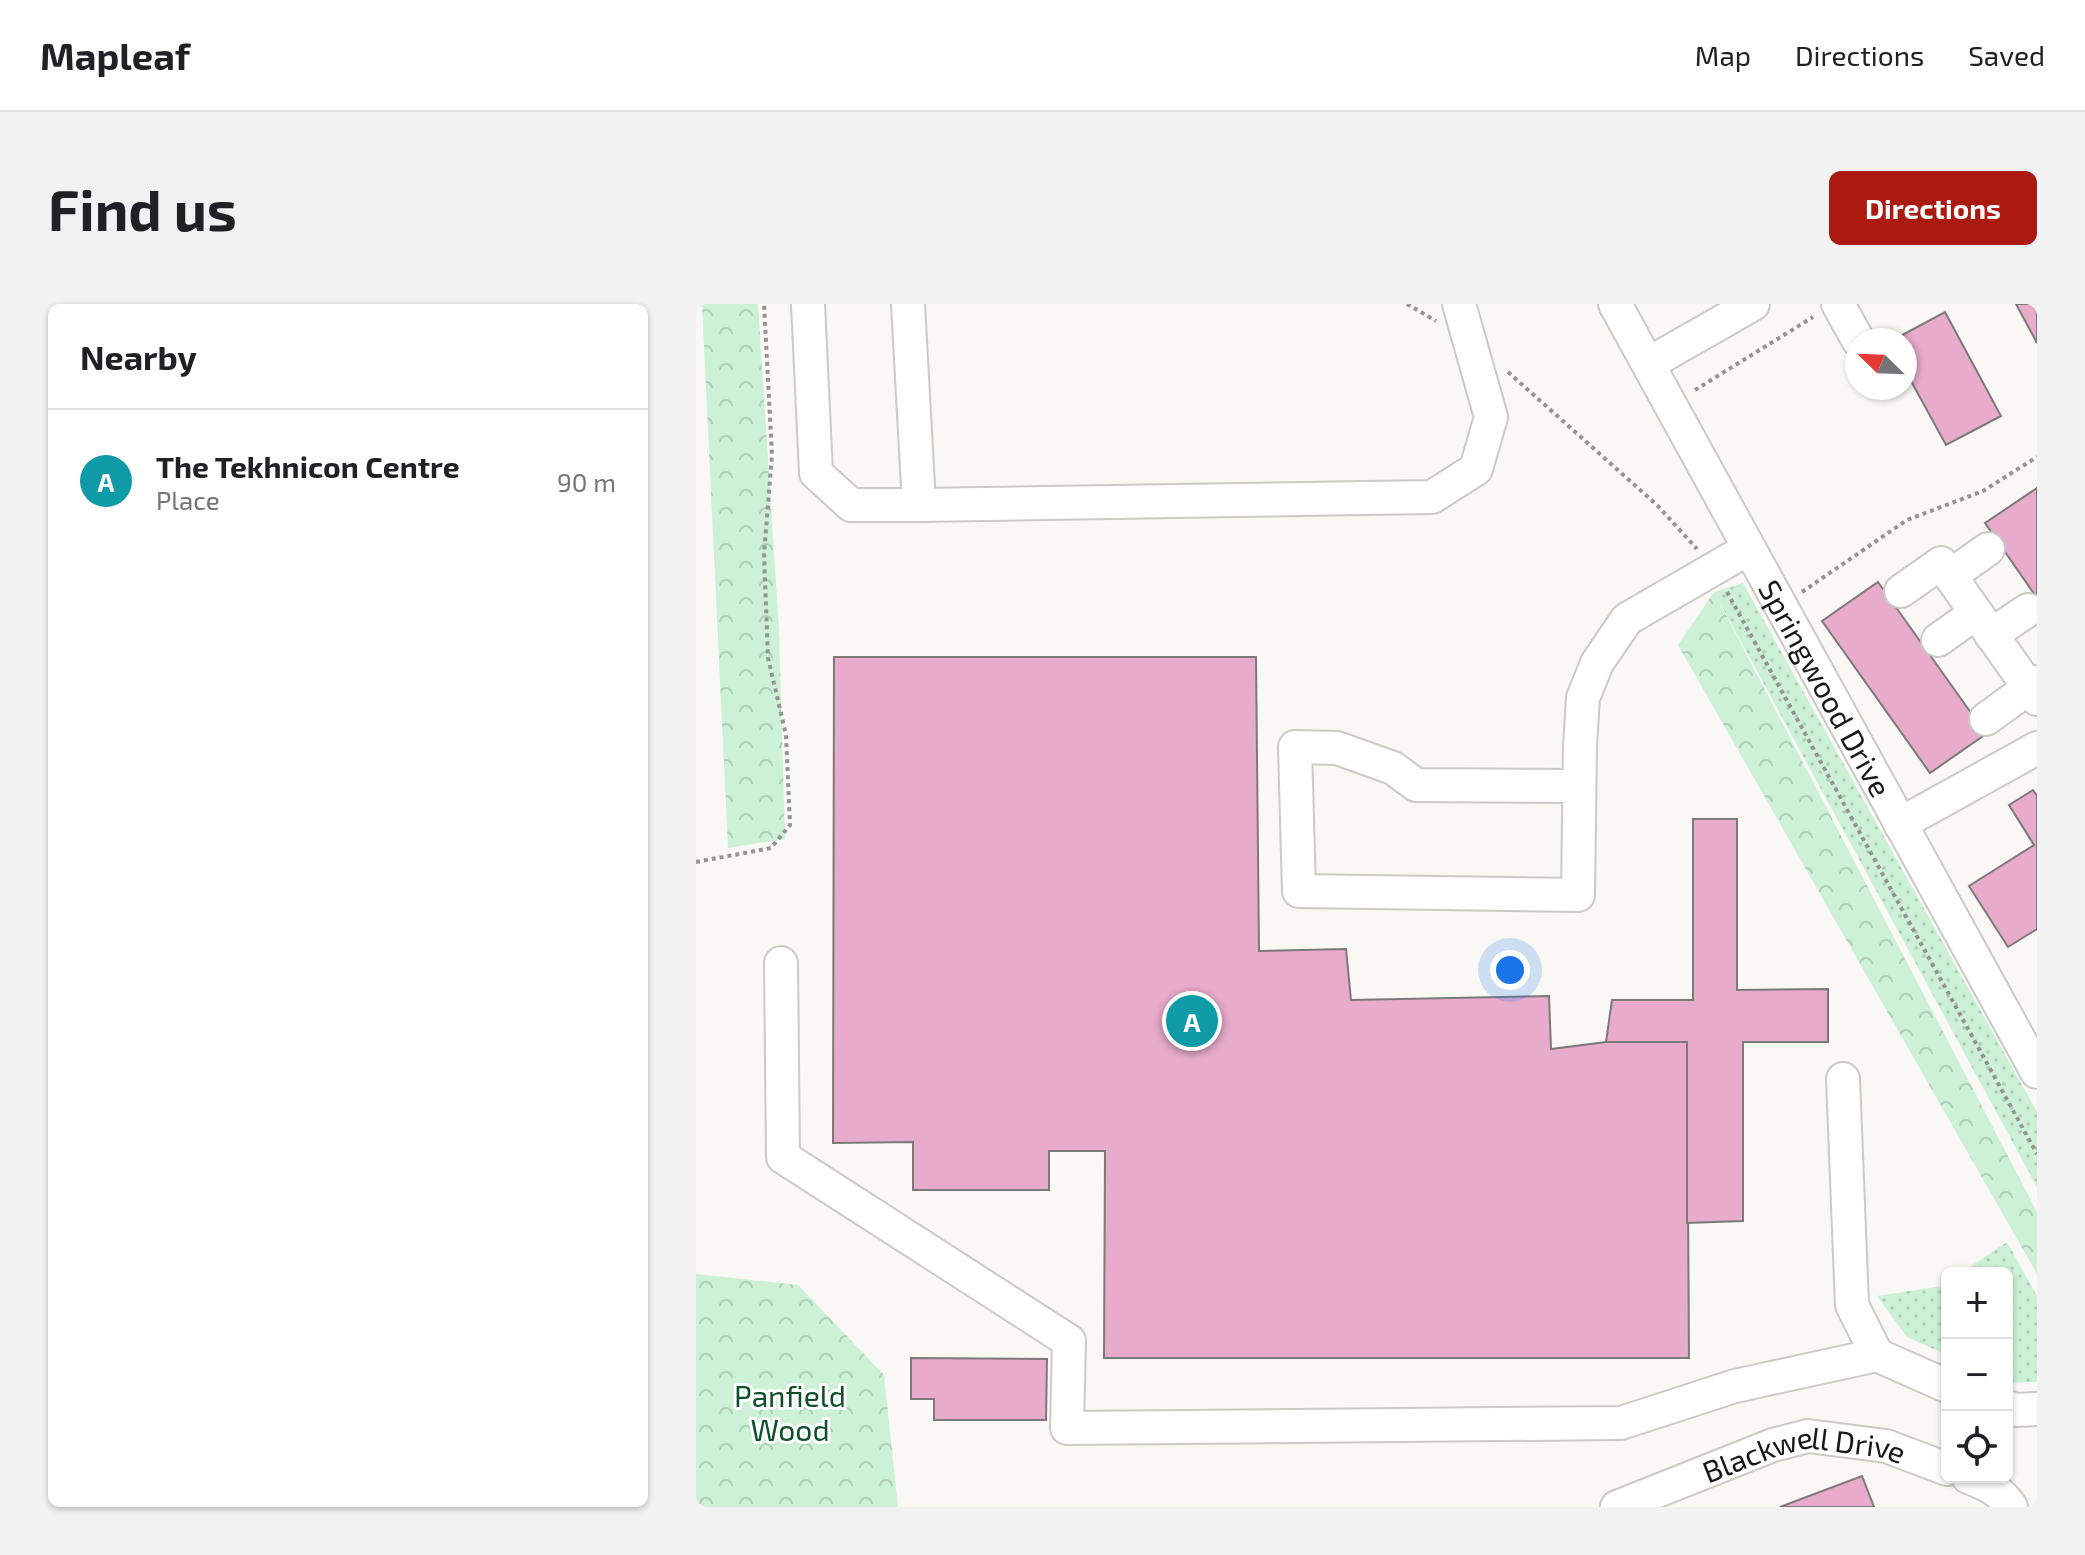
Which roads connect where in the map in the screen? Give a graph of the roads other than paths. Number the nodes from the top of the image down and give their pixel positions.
1 (808, 304) edge
2 (908, 304) edge
3 (1459, 304) edge
4 (1615, 304) edge
5 (1753, 304) edge
6 (1829, 308) edge
7 (1847, 328) edge
8 (1648, 364) junction
9 (919, 505) junction
10 (1748, 549) junction
11 (1988, 549) dead end
12 (1950, 576) junction
13 (1901, 591) dead end
14 (2028, 610) dead end
15 (1984, 624) junction
16 (1938, 640) dead end
17 (2034, 690) edge
18 (1986, 719) dead end
19 (2037, 748) edge
20 (1579, 786) junction
21 (1900, 824) junction
22 (781, 963) dead end
23 (2026, 1026) edge
24 (2037, 1072) edge
25 (1843, 1079) dead end
26 (1877, 1355) junction
27 (1941, 1383) edge
28 (2013, 1409) edge
29 (2037, 1409) edge
30 (1941, 1467) edge
31 (1981, 1483) edge
32 (1617, 1507) edge
33 (2011, 1507) edge

1 - 9 street
2 - 9 street
3 - 9 street
4 - 8 street, Springwood Drive
5 - 8 street
6 - 7 street
8 - 10 street, Springwood Drive
10 - 20 street
10 - 21 street, Springwood Drive
11 - 12 street
12 - 13 street
12 - 15 street
14 - 15 street
15 - 16 street
15 - 17 street
17 - 18 street
19 - 21 street
20 - 20 street
21 - 23 street, Springwood Drive
22 - 26 street
23 - 24 street, Springwood Drive
25 - 26 street
26 - 27 street
28 - 29 street
30 - 32 street, Blackwell Drive
31 - 33 street

